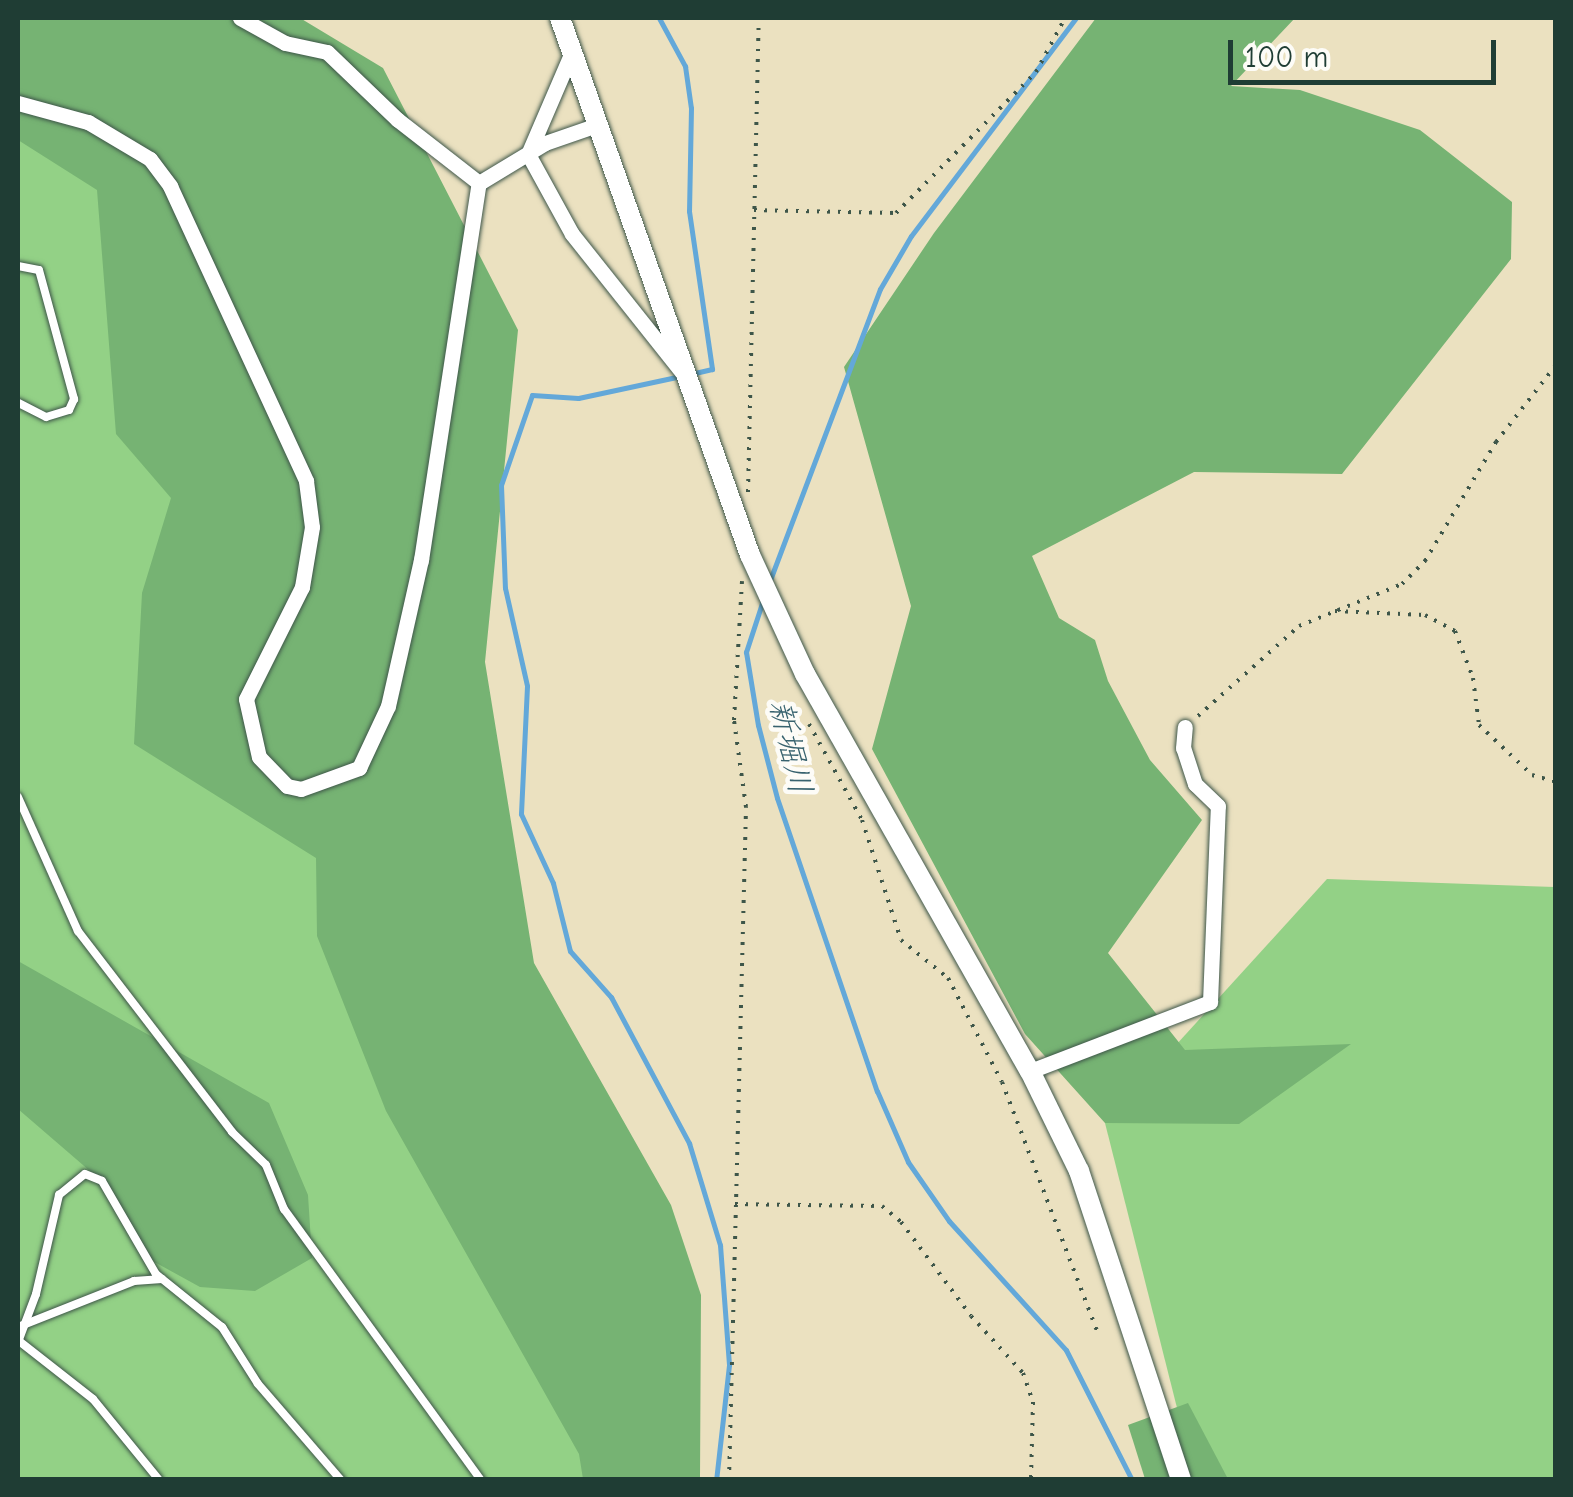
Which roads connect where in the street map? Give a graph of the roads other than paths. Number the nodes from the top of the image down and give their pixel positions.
1 (240, 18) edge
2 (560, 18) edge
3 (572, 52) junction
4 (18, 103) edge
5 (597, 126) junction
6 (528, 154) junction
7 (479, 183) junction
8 (18, 266) edge
9 (686, 378) junction
10 (18, 403) edge
11 (1185, 727) road end
12 (18, 796) edge
13 (1030, 1071) junction
14 (162, 1279) junction
15 (20, 1328) edge
16 (18, 1342) edge
17 (159, 1480) edge
18 (340, 1480) edge
19 (481, 1480) edge
20 (1180, 1480) edge

1 - 7 street
2 - 3 street
3 - 5 street
3 - 6 street
4 - 7 street
5 - 6 street
5 - 9 street
6 - 7 street
6 - 9 street
8 - 10 lane
9 - 13 street
11 - 13 street
12 - 19 lane
13 - 20 street
14 - 15 lane
14 - 15 lane
14 - 18 lane
15 - 16 lane
16 - 17 lane

